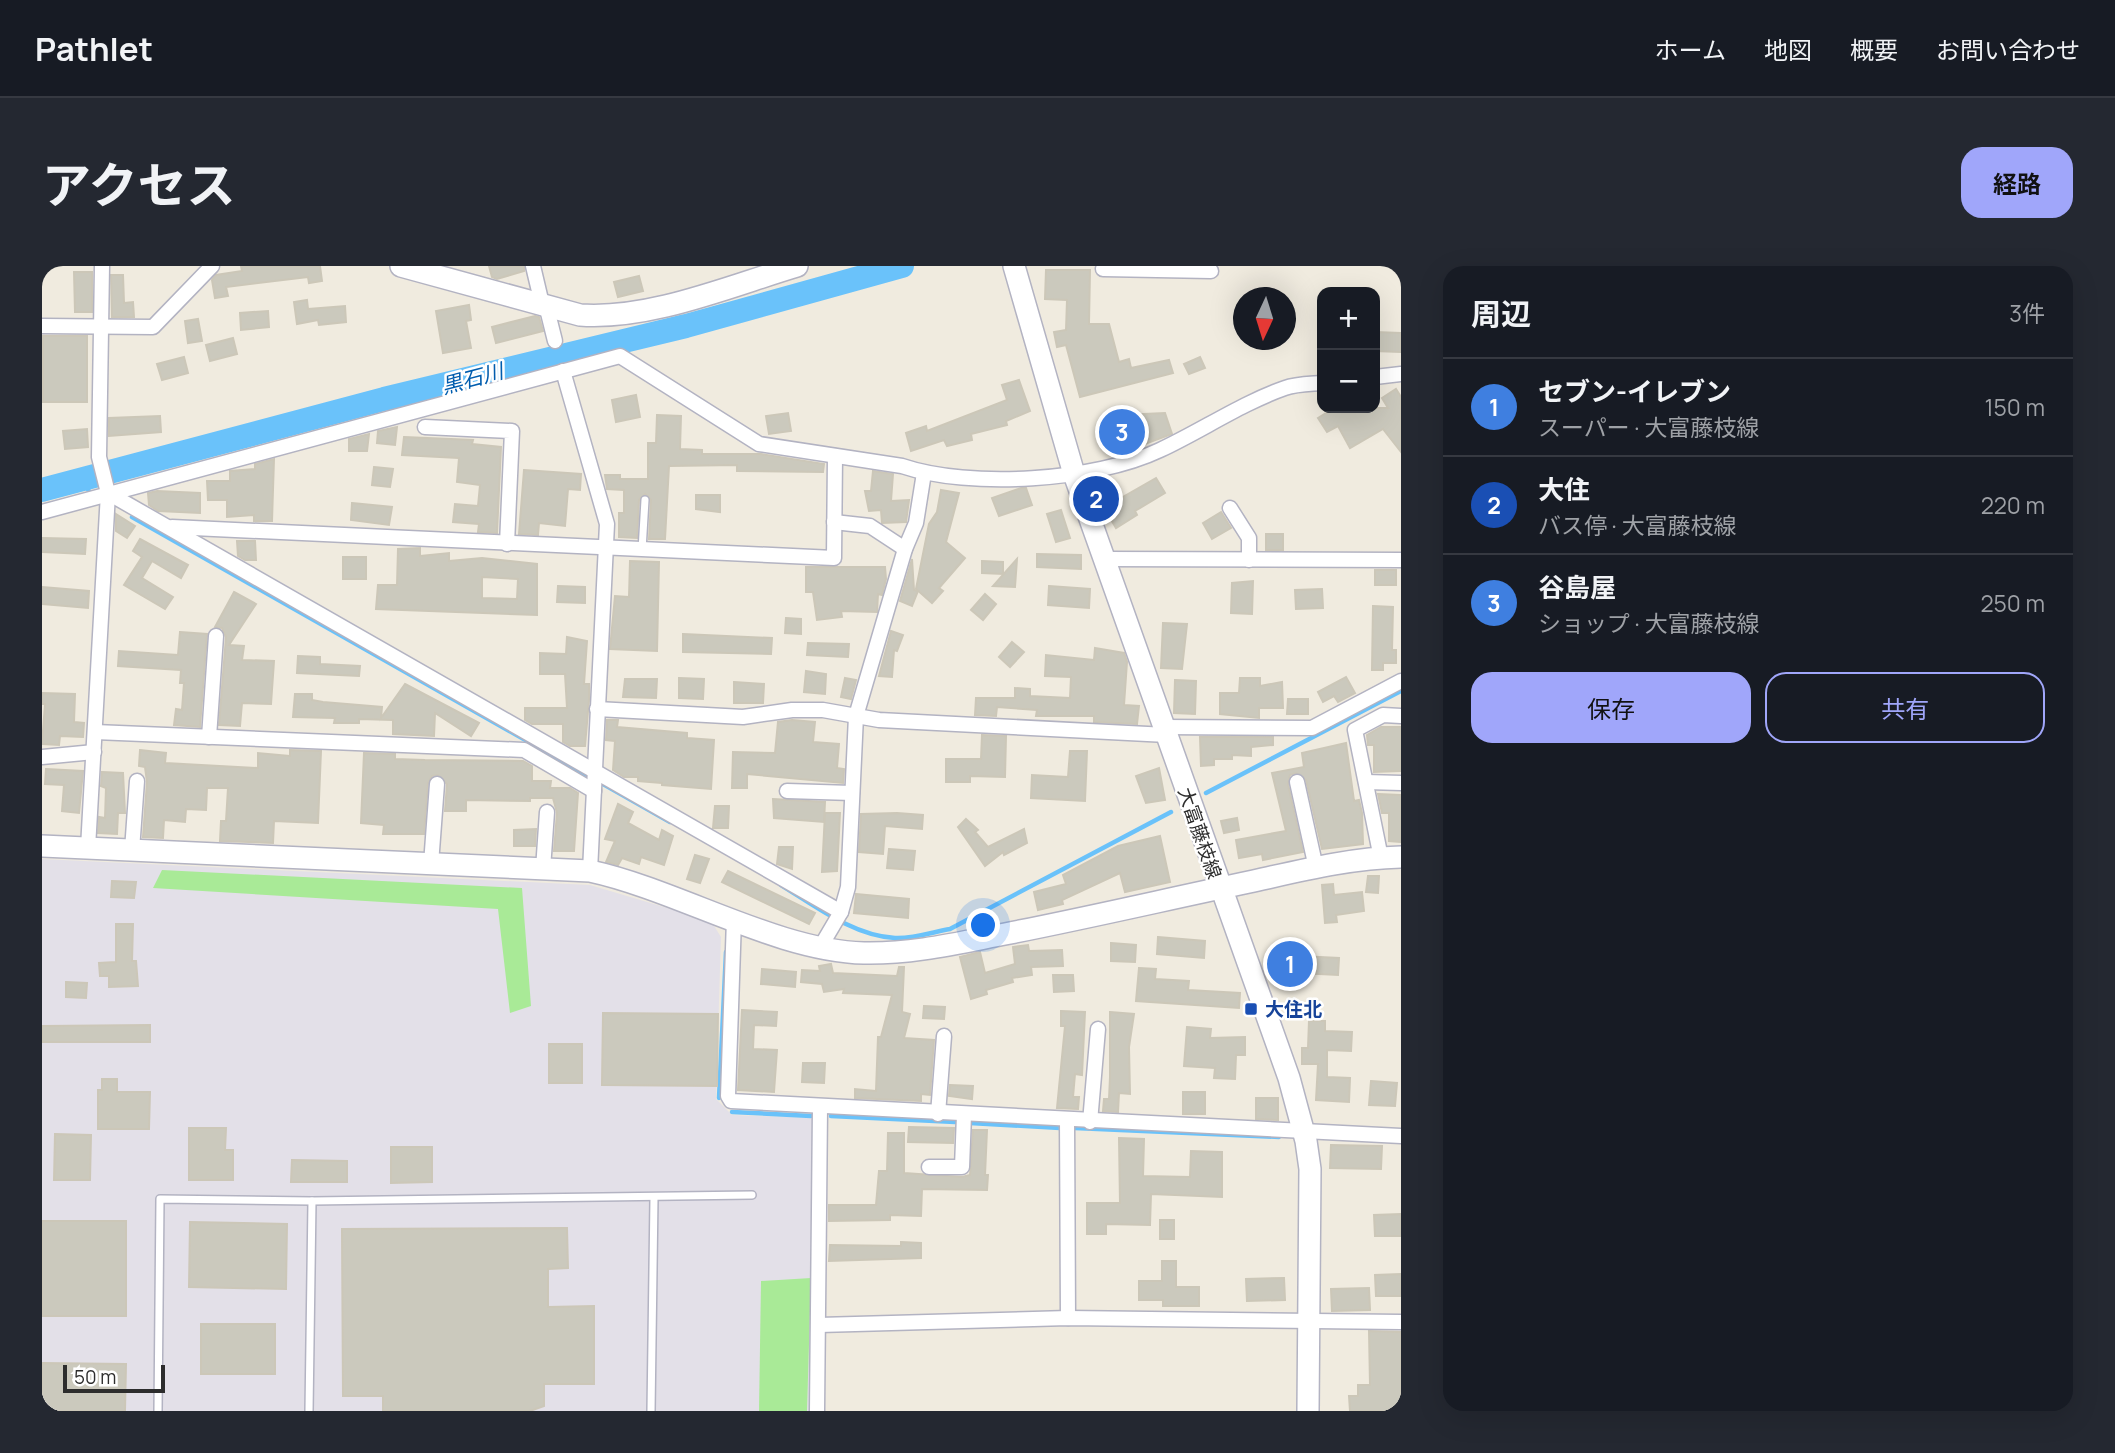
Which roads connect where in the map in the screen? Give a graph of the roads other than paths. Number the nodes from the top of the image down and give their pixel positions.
1 (102, 266) edge
2 (212, 266) edge
3 (401, 266) edge
4 (533, 266) edge
5 (1014, 266) edge
6 (786, 268) edge
7 (1170, 268) edge
8 (1103, 270) dead end
9 (1211, 271) dead end
10 (544, 305) junction
11 (42, 327) edge
12 (102, 327) junction
13 (555, 341) dead end
14 (563, 370) junction
15 (1401, 374) edge
16 (1380, 376) edge
17 (1317, 384) edge
18 (425, 427) dead end
19 (835, 456) junction
20 (924, 473) junction
21 (1074, 474) junction
22 (108, 493) junction
23 (645, 500) dead end
24 (1230, 508) dead end
25 (42, 512) edge
26 (834, 522) junction
27 (168, 527) junction
28 (507, 544) junction
29 (605, 549) junction
30 (905, 549) junction
31 (642, 550) junction
32 (1105, 559) junction
33 (1249, 560) junction
34 (1401, 560) edge
35 (216, 636) dead end
36 (1401, 681) edge
37 (597, 709) junction
38 (856, 716) junction
39 (1401, 716) edge
40 (1165, 731) junction
41 (95, 732) junction
42 (209, 737) junction
43 (94, 752) junction
44 (42, 757) edge
45 (594, 780) junction
46 (137, 781) dead end
47 (1297, 782) dead end
48 (1366, 782) junction
49 (1401, 783) edge
50 (437, 784) dead end
51 (787, 791) dead end
52 (852, 793) junction
53 (547, 812) dead end
54 (42, 846) edge
55 (88, 848) junction
56 (132, 850) junction
57 (1391, 858) edge
58 (431, 864) junction
59 (1316, 868) junction
60 (543, 869) junction
61 (590, 872) junction
62 (1219, 888) junction
63 (838, 916) junction
64 (734, 919) junction
65 (821, 946) junction
66 (1098, 1029) dead end
67 (944, 1036) dead end
68 (820, 1108) junction
69 (938, 1114) junction
70 (964, 1115) junction
71 (1066, 1120) junction
72 (1090, 1122) junction
73 (1304, 1132) junction
74 (1401, 1136) edge
75 (929, 1167) dead end
76 (752, 1195) dead end
77 (654, 1198) junction
78 (312, 1201) junction
79 (1069, 1318) junction
80 (1401, 1322) edge
81 (1310, 1323) junction
82 (819, 1325) junction
83 (158, 1411) edge
84 (309, 1411) edge
85 (651, 1411) edge
86 (817, 1411) edge
87 (1308, 1411) edge

1 - 12 street
2 - 12 street
3 - 10 street
4 - 10 street
5 - 21 street, 大富藤枝線
6 - 10 street
7 - 8 street
7 - 9 street
10 - 13 street
11 - 12 street
12 - 22 street
14 - 19 street
14 - 22 street
14 - 29 street
15 - 16 street
17 - 21 street
18 - 28 street
19 - 20 street
19 - 26 street
20 - 21 street
20 - 30 street
21 - 32 street, 大富藤枝線
22 - 25 street
22 - 27 street
22 - 41 street
23 - 31 lane
24 - 33 street
26 - 30 street
26 - 31 street
27 - 28 street
27 - 45 street
28 - 29 street
29 - 31 street
29 - 37 street
30 - 38 street
32 - 33 street
32 - 40 street, 大富藤枝線
33 - 34 street
35 - 42 street
36 - 40 street
37 - 38 street
37 - 45 street
38 - 40 street
38 - 52 street
39 - 48 street
40 - 62 street, 大富藤枝線
41 - 42 street
41 - 43 street
42 - 45 street
43 - 44 street
43 - 55 street
45 - 61 street
45 - 63 street
46 - 56 street
47 - 59 street
48 - 49 street
48 - 57 street
50 - 58 street
51 - 52 street
52 - 63 street
53 - 60 street
54 - 55 street
55 - 56 street
56 - 58 street
57 - 59 street
58 - 60 street
59 - 62 street
60 - 61 street
61 - 64 street
62 - 65 street
62 - 73 street, 大富藤枝線
63 - 65 street
64 - 65 street
64 - 68 street
66 - 72 street
67 - 69 street
68 - 69 street
68 - 82 street
69 - 70 street
70 - 71 street
70 - 75 street
71 - 72 street
71 - 79 street
72 - 73 street
73 - 74 street
73 - 81 street, 大富藤枝線
76 - 77 lane
77 - 78 lane
77 - 85 lane
78 - 83 lane
78 - 84 lane
79 - 81 street
79 - 82 street
80 - 81 street
81 - 87 street, 大富藤枝線
82 - 86 street

